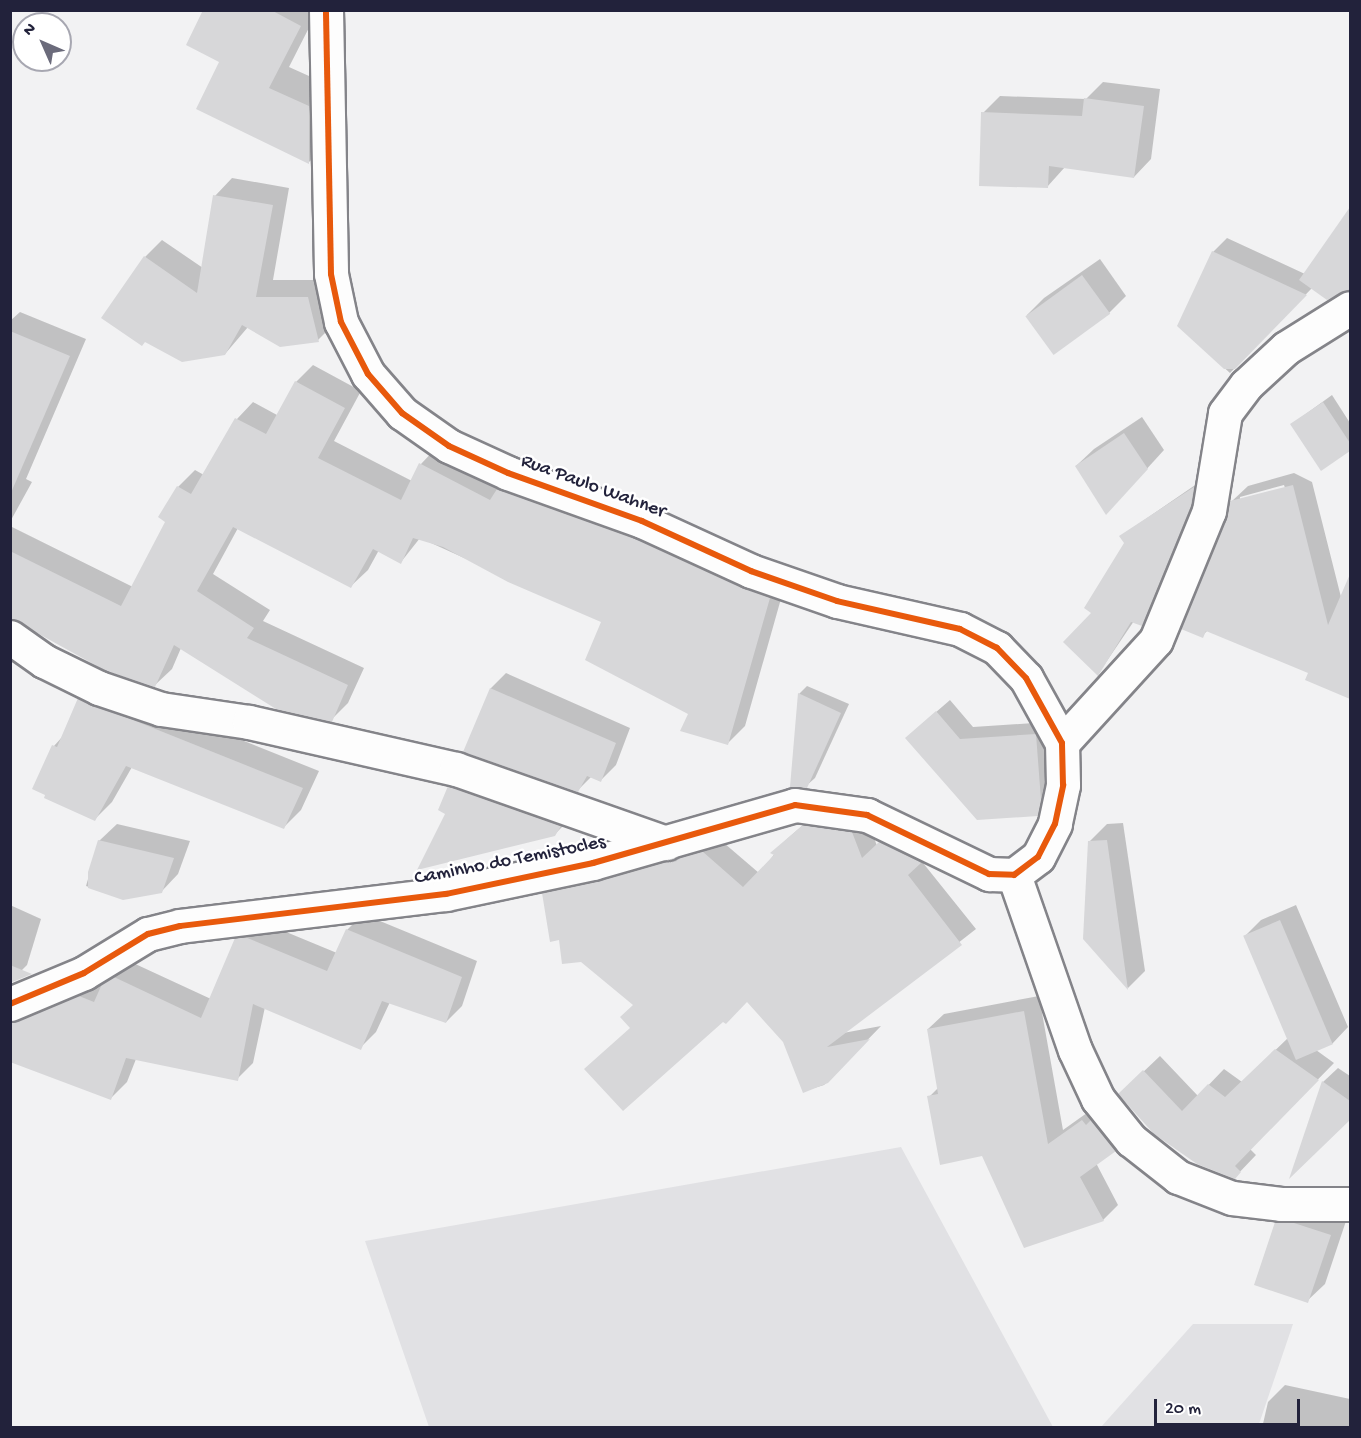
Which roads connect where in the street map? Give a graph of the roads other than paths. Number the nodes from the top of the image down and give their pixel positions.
1 (326, 10) edge
2 (1350, 308) edge
3 (10, 638) edge
4 (1062, 743) junction
5 (666, 843) junction
6 (1014, 875) junction
7 (10, 1004) edge
8 (1350, 1204) edge

1 - 4 street, Rua Paulo Wahner
2 - 4 street
3 - 5 street
4 - 6 street, Rua Paulo Wahner
5 - 6 street, Caminho do Temistocles
5 - 7 street, Caminho do Temistocles
6 - 8 street

